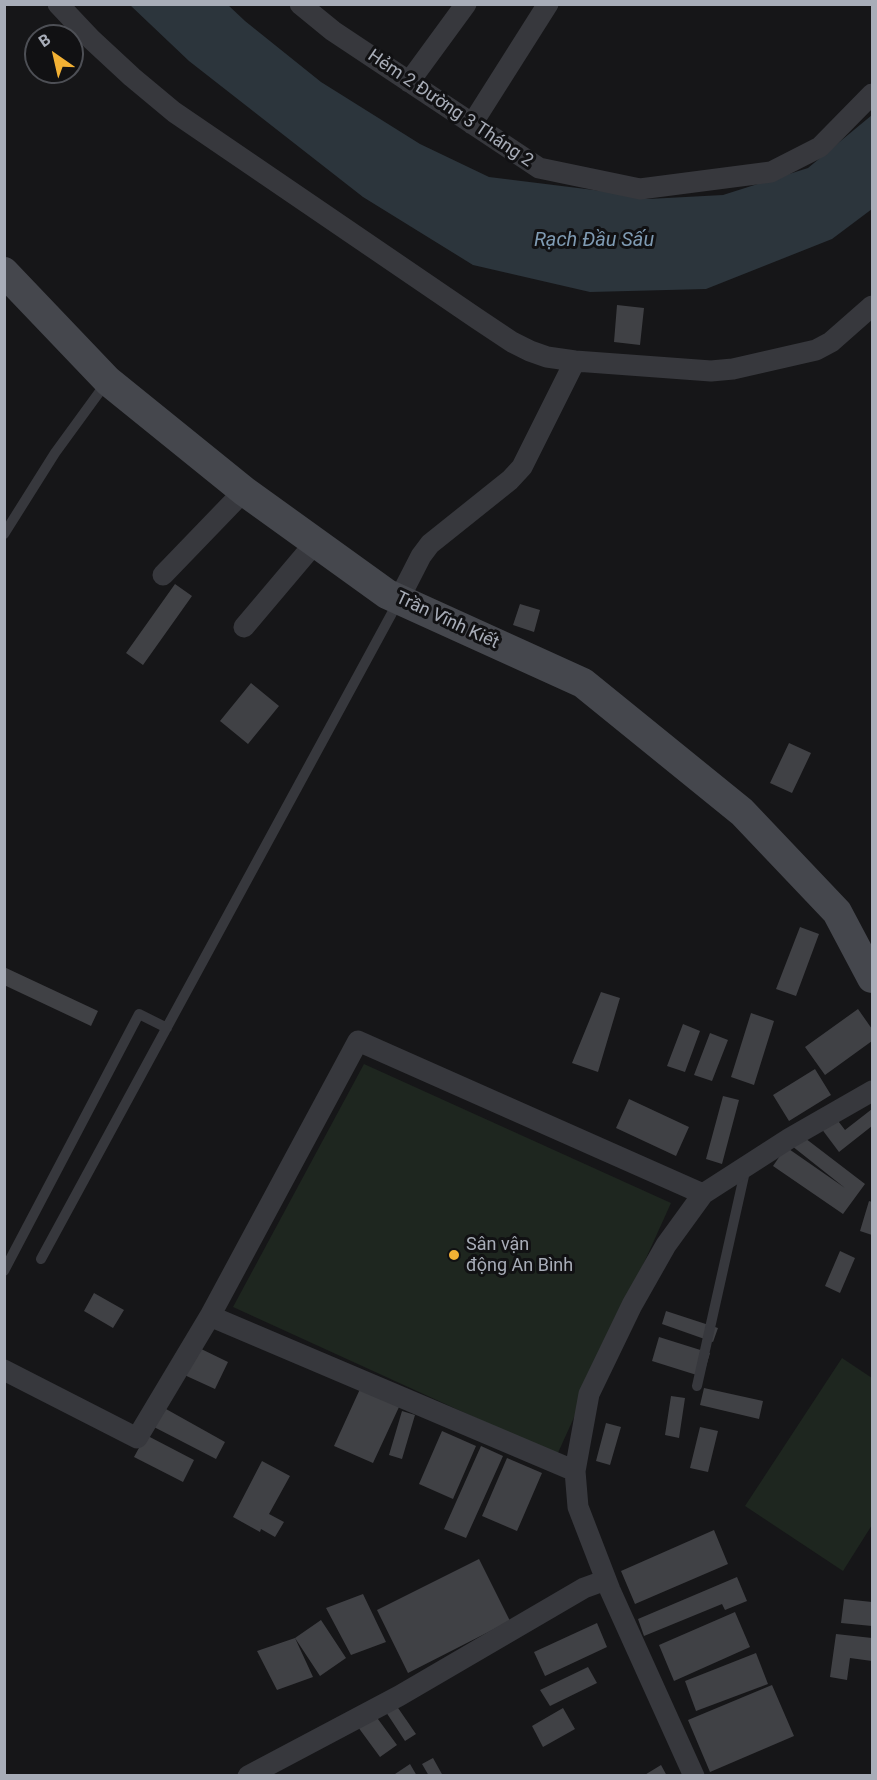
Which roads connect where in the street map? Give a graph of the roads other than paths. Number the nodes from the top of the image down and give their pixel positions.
1 (58, 4) edge
2 (300, 4) edge
3 (466, 4) edge
4 (548, 4) edge
5 (409, 82) junction
6 (873, 94) edge
7 (472, 124) junction
8 (4, 272) edge
9 (873, 306) edge
10 (575, 362) junction
11 (108, 381) junction
12 (244, 491) junction
13 (4, 534) edge
14 (315, 543) junction
15 (163, 575) dead end
16 (399, 599) junction
17 (244, 627) dead end
18 (873, 978) edge
19 (167, 1028) junction
20 (873, 1091) edge
21 (746, 1167) junction
22 (703, 1194) junction
23 (41, 1259) dead end
24 (4, 1270) edge
25 (210, 1316) junction
26 (4, 1370) edge
27 (697, 1386) dead end
28 (575, 1471) junction
29 (606, 1580) junction
30 (248, 1776) edge
31 (694, 1776) edge

1 - 10 street
2 - 5 street, Hẻm 2 Đường 3 Tháng 2
3 - 5 street
4 - 7 street
5 - 7 street, Hẻm 2 Đường 3 Tháng 2
6 - 7 street, Hẻm 2 Đường 3 Tháng 2
8 - 11 street, Trần Vĩnh Kiết
9 - 10 street
10 - 16 street
11 - 12 street, Trần Vĩnh Kiết
11 - 13 lane
12 - 14 street, Trần Vĩnh Kiết
12 - 15 street
14 - 16 street, Trần Vĩnh Kiết
14 - 17 street
16 - 18 street, Trần Vĩnh Kiết
16 - 19 lane
19 - 23 lane
19 - 24 lane
20 - 21 street
21 - 22 street
21 - 27 lane
22 - 25 street
22 - 28 street
25 - 26 street
25 - 28 street
28 - 29 street
29 - 30 street
29 - 31 street

